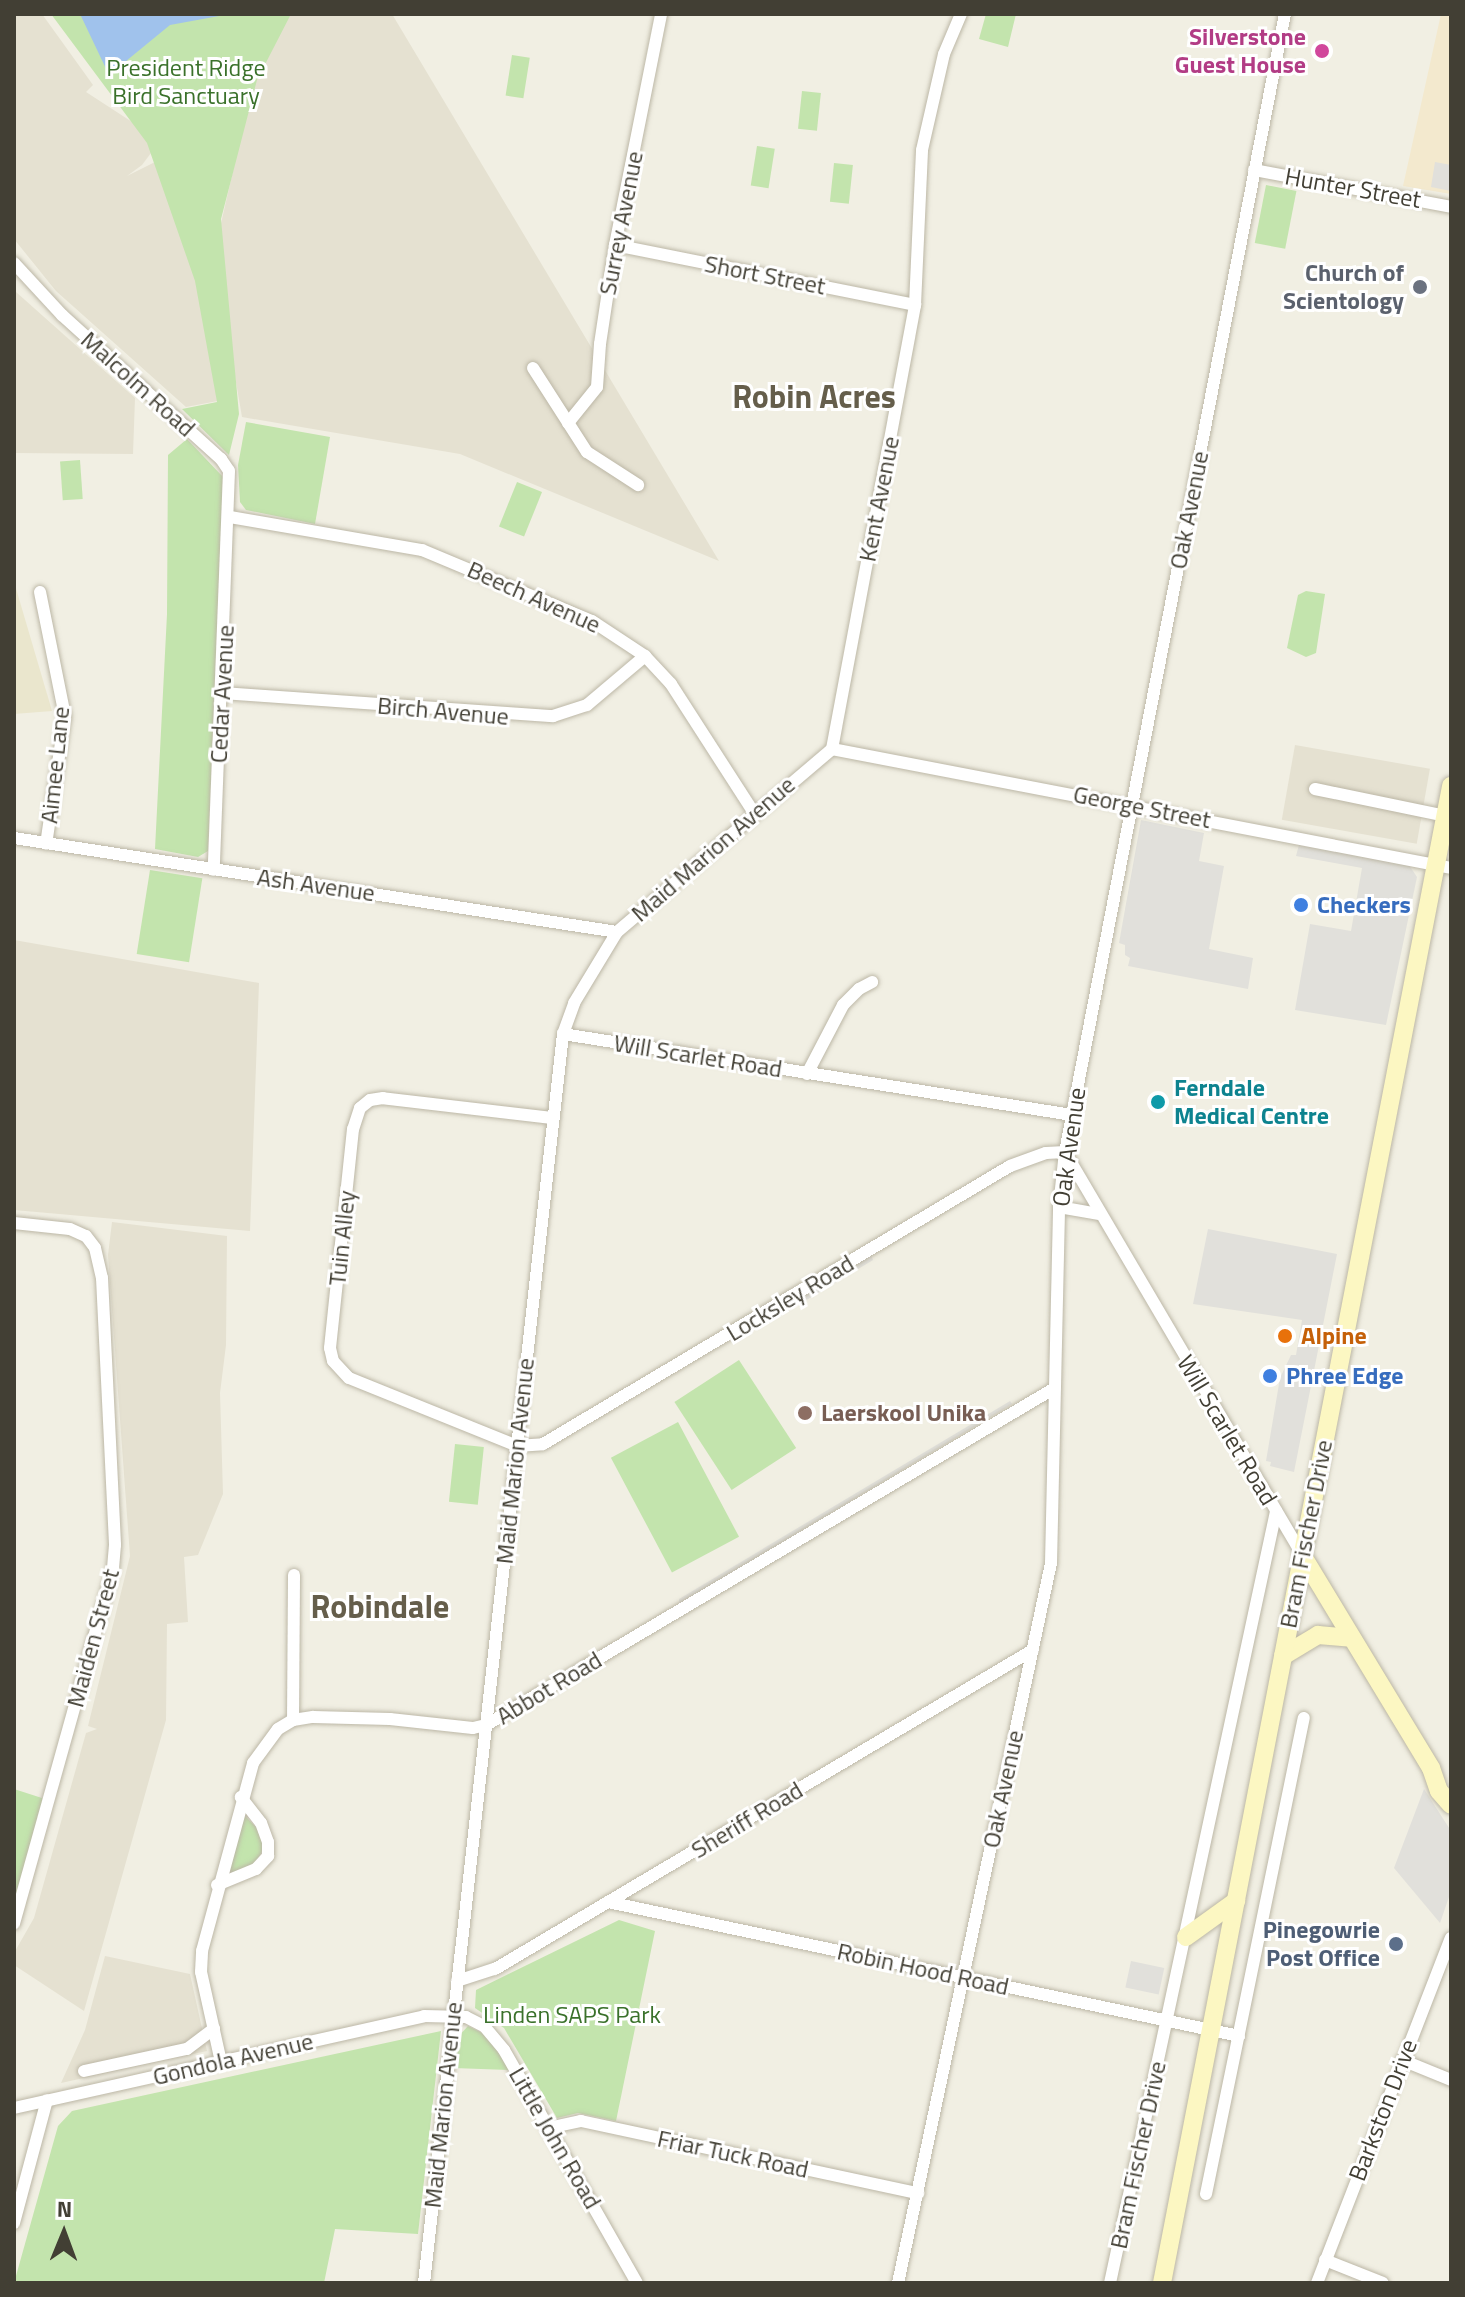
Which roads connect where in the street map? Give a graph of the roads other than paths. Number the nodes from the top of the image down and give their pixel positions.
1 (661, 14) edge
2 (961, 14) edge
3 (1282, 15) edge
4 (1254, 170) junction
5 (1451, 207) edge
6 (615, 245) junction
7 (14, 263) edge
8 (915, 305) junction
9 (533, 368) dead end
10 (568, 423) junction
11 (638, 485) dead end
12 (230, 517) junction
13 (40, 592) dead end
14 (645, 656) junction
15 (222, 693) junction
16 (832, 749) junction
17 (1451, 786) edge
18 (1315, 789) dead end
19 (1132, 804) junction
20 (754, 813) junction
21 (1445, 816) junction
22 (14, 838) edge
23 (46, 844) junction
24 (1444, 866) edge
25 (214, 870) junction
26 (617, 932) junction
27 (872, 982) dead end
28 (563, 1034) junction
29 (807, 1074) junction
30 (1072, 1115) junction
31 (552, 1118) junction
32 (1065, 1152) junction
33 (1059, 1207) junction
34 (1099, 1214) junction
35 (14, 1223) edge
36 (1055, 1388) junction
37 (517, 1446) junction
38 (1276, 1511) junction
39 (1302, 1555) junction
40 (294, 1575) dead end
41 (1351, 1638) junction
42 (1033, 1650) junction
43 (1283, 1656) junction
44 (1304, 1718) dead end
45 (293, 1720) junction
46 (486, 1725) junction
47 (1431, 1768) junction
48 (1451, 1784) edge
49 (241, 1797) junction
50 (1451, 1805) edge
51 (217, 1885) junction
52 (1236, 1901) junction
53 (608, 1902) junction
54 (14, 1923) edge
55 (1186, 1937) junction
56 (1451, 1938) edge
57 (1447, 1955) edge
58 (963, 1978) junction
59 (457, 1981) junction
60 (453, 2014) junction
61 (1168, 2022) junction
62 (214, 2029) junction
63 (1211, 2030) junction
64 (1239, 2036) junction
65 (1402, 2060) junction
66 (221, 2062) junction
67 (84, 2071) dead end
68 (1451, 2080) edge
69 (47, 2100) junction
70 (14, 2108) edge
71 (548, 2128) junction
72 (918, 2193) junction
73 (1206, 2194) dead end
74 (14, 2223) edge
75 (1325, 2260) junction
76 (424, 2283) edge
77 (637, 2283) edge
78 (898, 2283) edge
79 (1110, 2283) edge
80 (1162, 2283) edge
81 (1317, 2283) edge
82 (1383, 2283) edge

1 - 6 street, Surrey Avenue
2 - 8 street, Kent Avenue
3 - 4 street, Oak Avenue
4 - 5 street, Hunter Street
4 - 19 street, Oak Avenue
6 - 8 street, Short Street
6 - 10 street, Surrey Avenue
7 - 12 street, Malcolm Road
8 - 16 street, Kent Avenue
9 - 10 street
10 - 11 street
12 - 14 street, Beech Avenue
12 - 15 street, Cedar Avenue
13 - 23 street, Aimee Lane
14 - 15 street, Birch Avenue
14 - 20 street, Beech Avenue
15 - 25 street, Cedar Avenue
16 - 19 street, George Street
16 - 20 street, Maid Marion Avenue
17 - 21 main road, Bram Fischer Drive
18 - 21 street
19 - 24 street, George Street
19 - 30 street, Oak Avenue
20 - 26 street, Maid Marion Avenue
21 - 24 main road, Bram Fischer Drive
22 - 23 street, Ash Avenue
23 - 25 street, Ash Avenue
24 - 39 main road, Bram Fischer Drive
25 - 26 street, Ash Avenue
26 - 28 street, Maid Marion Avenue
27 - 29 street
28 - 29 street, Will Scarlet Road
28 - 31 street, Maid Marion Avenue
29 - 30 street, Will Scarlet Road
30 - 32 street, Oak Avenue
31 - 37 street, Maid Marion Avenue
31 - 37 street, Tuin Alley
32 - 33 street, Oak Avenue
32 - 34 street, Will Scarlet Road
32 - 37 street, Locksley Road
33 - 34 street
33 - 36 street, Oak Avenue
34 - 38 street, Will Scarlet Road
35 - 54 street, Maiden Street
36 - 42 street, Oak Avenue
36 - 46 street, Abbot Road
37 - 46 street, Maid Marion Avenue
38 - 39 street, Will Scarlet Road
38 - 55 street, Bram Fischer Drive
39 - 41 main road, Will Scarlet Road
39 - 43 main road, Bram Fischer Drive
40 - 45 street
41 - 43 main road
41 - 47 main road, Will Scarlet Road
42 - 53 street, Sheriff Road
42 - 58 street, Oak Avenue
43 - 52 main road, Bram Fischer Drive
44 - 64 street
45 - 46 street, Abbot Road
45 - 49 street
46 - 59 street, Maid Marion Avenue
47 - 48 main road, Will Scarlet Road
47 - 50 main road, Will Scarlet Road
49 - 51 street
49 - 51 street
51 - 62 street
52 - 55 main road
52 - 63 main road, Bram Fischer Drive
53 - 58 street, Robin Hood Road
53 - 59 street, Sheriff Road
55 - 61 street, Bram Fischer Drive
56 - 57 street, Barkston Drive
57 - 65 street, Barkston Drive
58 - 61 street, Robin Hood Road
58 - 72 street, Oak Avenue
59 - 60 street, Maid Marion Avenue
60 - 66 street, Gondola Avenue
60 - 71 street, Little John Road
60 - 76 street, Maid Marion Avenue
61 - 63 street, Robin Hood Road
61 - 79 street, Bram Fischer Drive
62 - 66 street
62 - 67 street
63 - 64 street, Robin Hood Road
63 - 80 main road, Bram Fischer Drive
64 - 73 street
65 - 68 street
65 - 75 street, Barkston Drive
66 - 69 street, Gondola Avenue
69 - 70 street, Gondola Avenue
69 - 74 street
71 - 72 street, Friar Tuck Road
71 - 77 street, Little John Road
72 - 78 street, Oak Avenue
75 - 81 street, Barkston Drive
75 - 82 street

